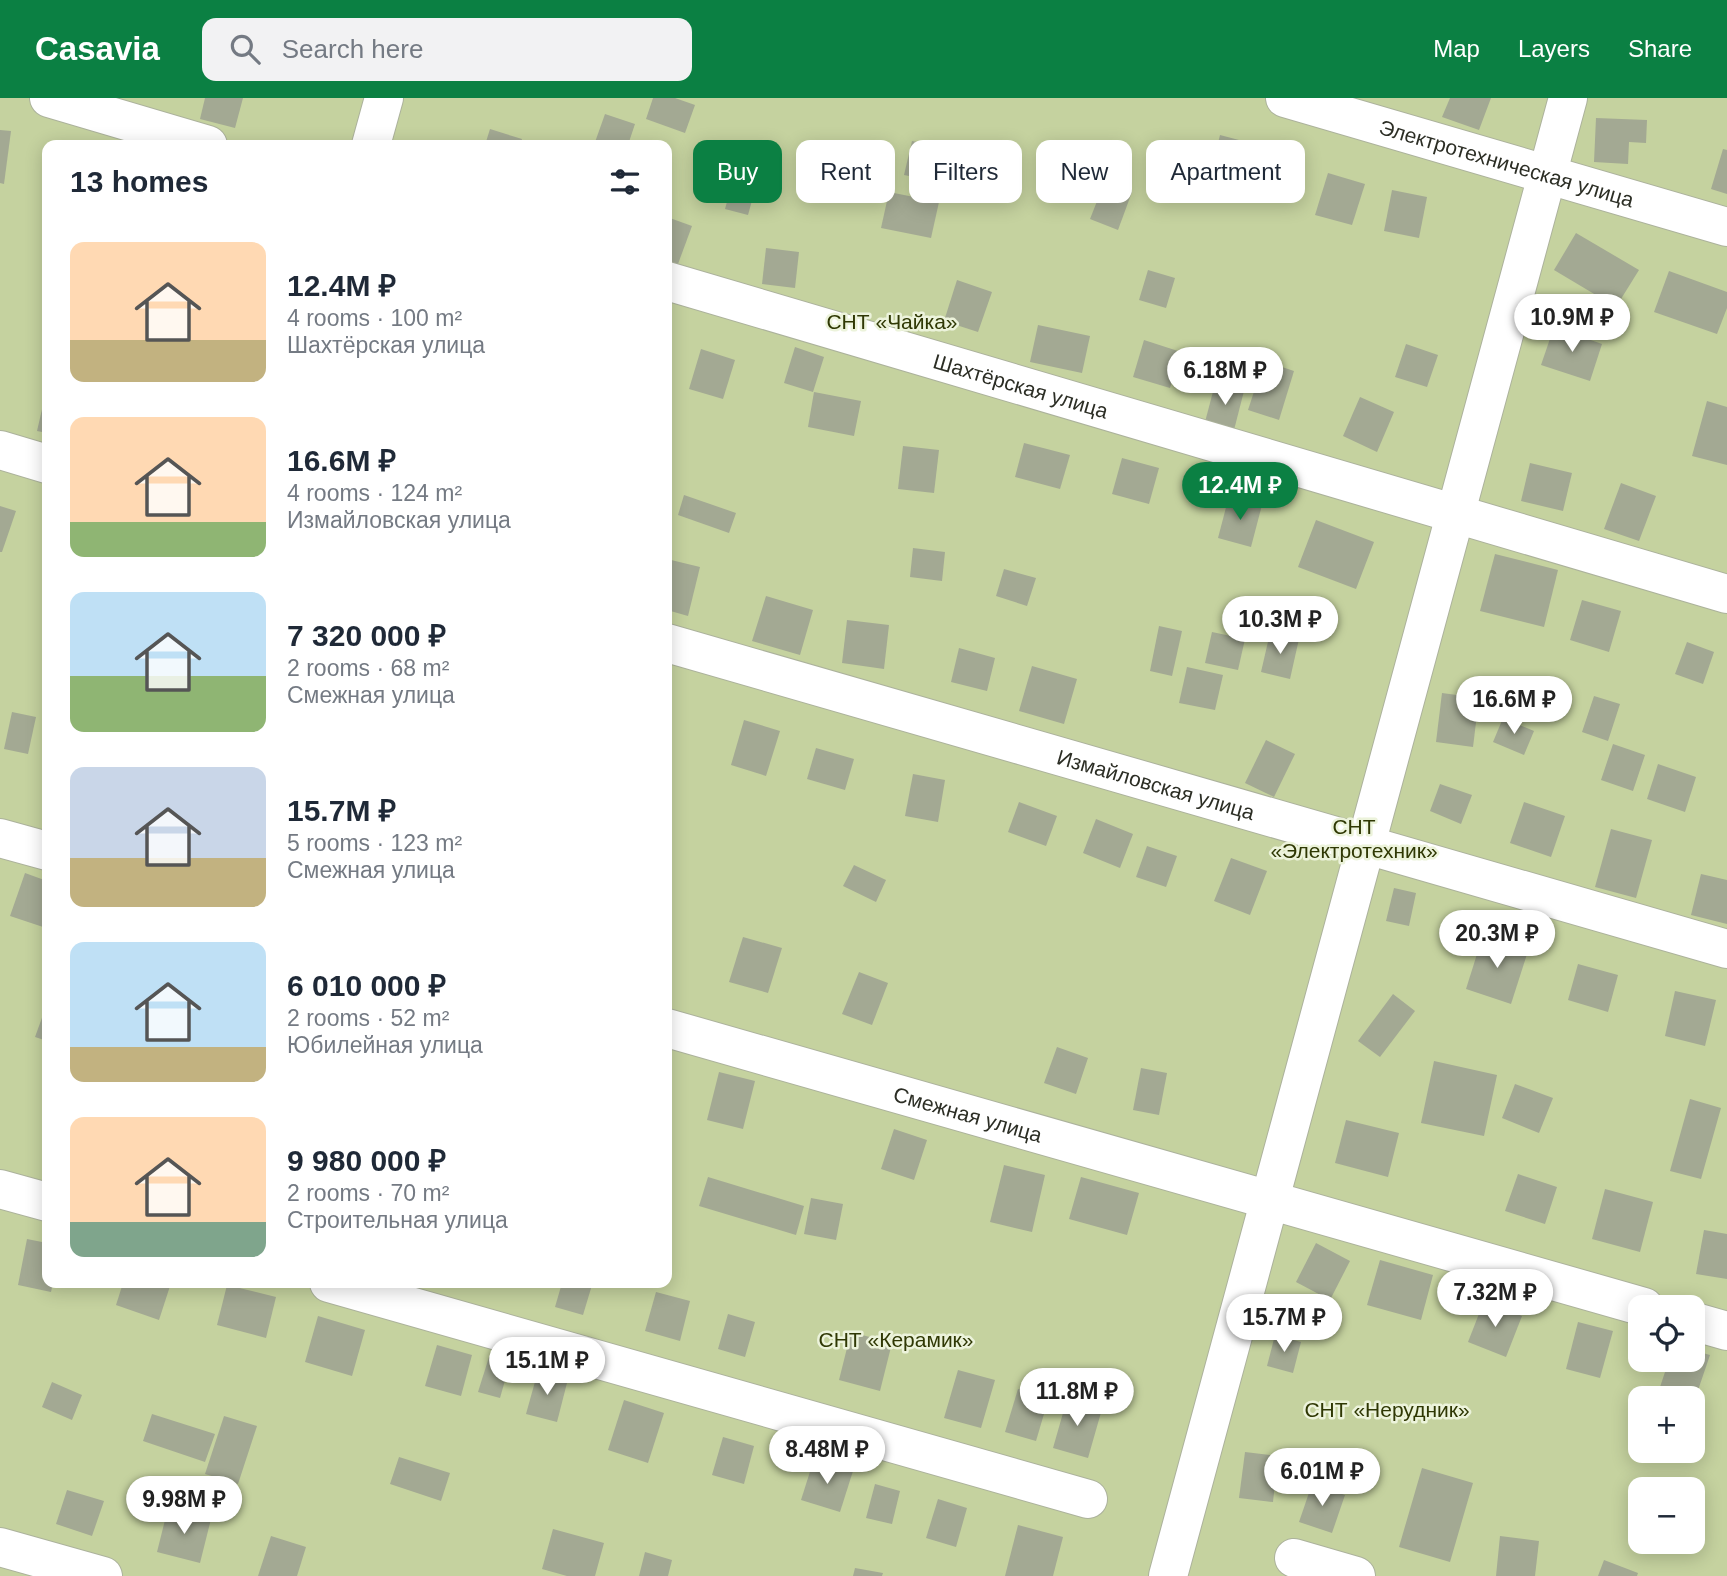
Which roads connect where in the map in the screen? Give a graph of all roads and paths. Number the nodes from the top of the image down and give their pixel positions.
1 (49, 98) edge
2 (384, 98) edge
3 (1285, 98) edge
4 (1568, 98) edge
5 (191, 140) edge
6 (372, 140) edge
7 (1548, 175) junction
8 (1727, 227) edge
9 (672, 282) edge
10 (0, 450) edge
11 (42, 463) edge
12 (1455, 515) junction
13 (1727, 594) edge
14 (672, 644) edge
15 (0, 838) edge
16 (1366, 845) junction
17 (42, 850) edge
18 (1727, 949) edge
19 (672, 1029) edge
20 (0, 1189) edge
21 (1270, 1200) junction
22 (42, 1201) edge
23 (347, 1288) edge
24 (1628, 1302) edge
25 (1705, 1325) edge
26 (1727, 1331) edge
27 (1088, 1499) dead end
28 (0, 1547) edge
29 (1294, 1558) dead end
30 (103, 1576) edge
31 (1168, 1576) edge
32 (1356, 1576) edge

1 - 5 street
2 - 6 street
3 - 7 street, Электротехническая улица
4 - 7 street
7 - 8 street, Электротехническая улица
7 - 12 street
9 - 12 street, Шахтёрская улица
10 - 11 street
12 - 13 street, Шахтёрская улица
12 - 16 street
14 - 16 street, Измайловская улица
15 - 17 street
16 - 18 street, Измайловская улица
16 - 21 street
19 - 21 street, Смежная улица
20 - 22 street
21 - 24 street, Смежная улица
21 - 31 street
23 - 27 street
25 - 26 street
28 - 30 street
29 - 32 street

